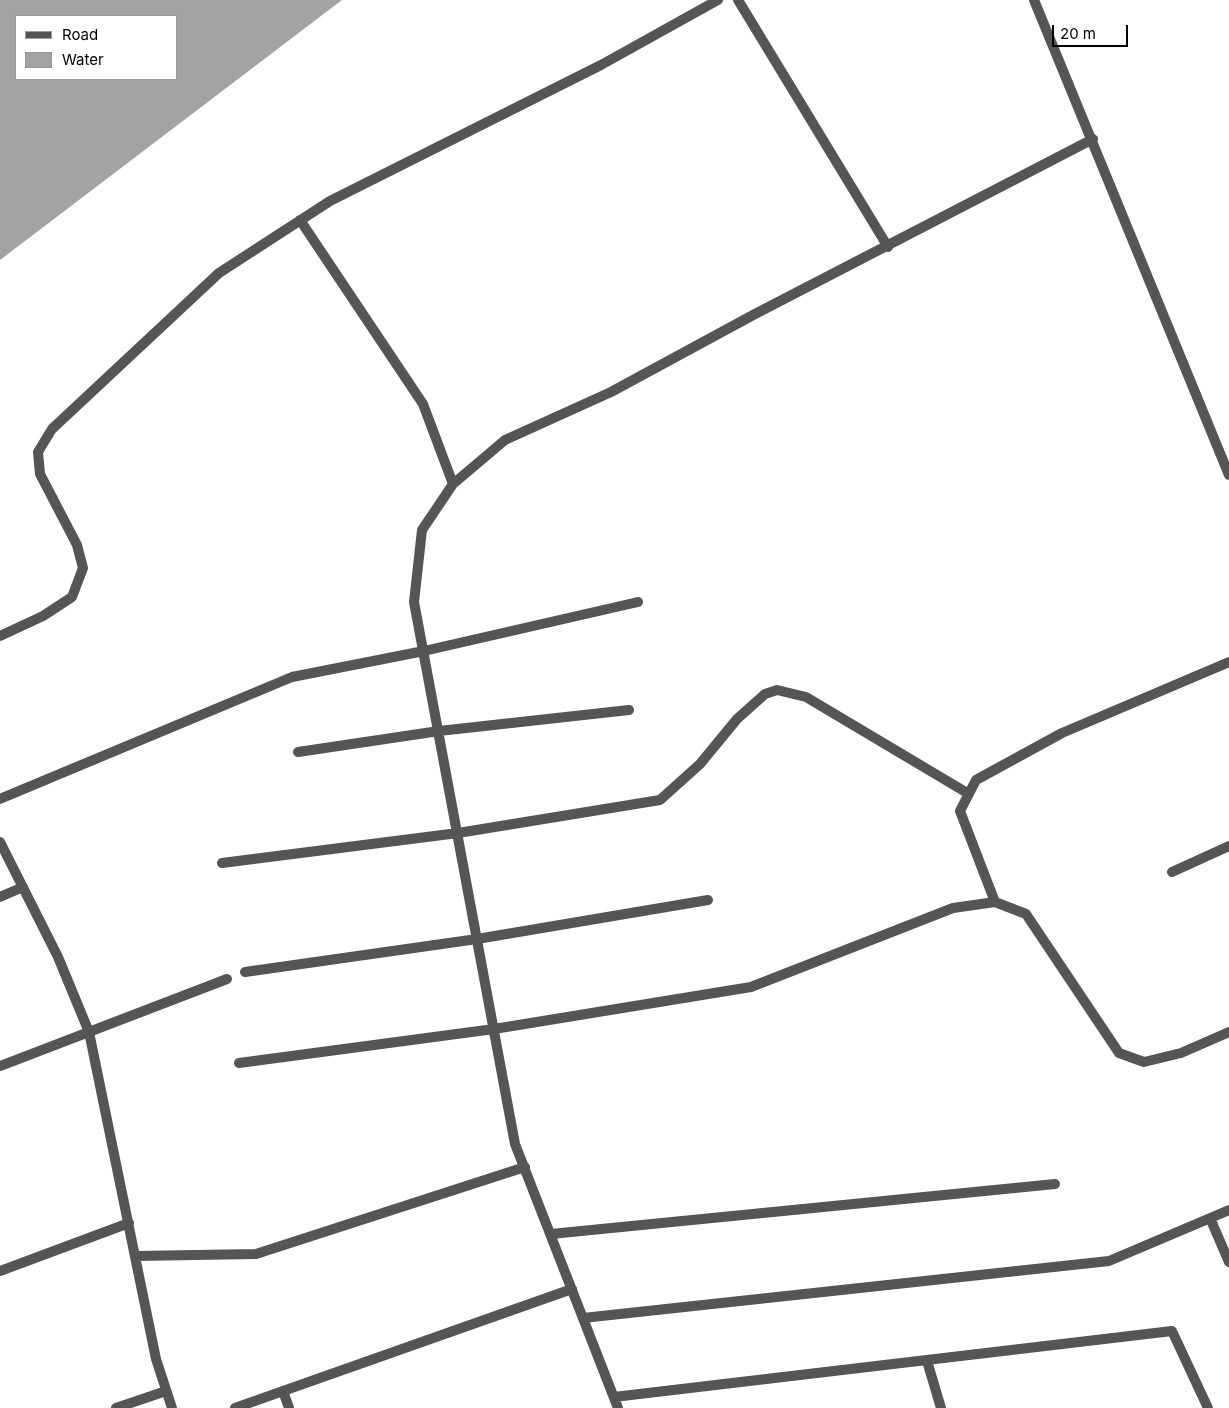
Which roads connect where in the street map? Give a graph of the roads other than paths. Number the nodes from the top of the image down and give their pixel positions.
1 (718, 0) edge
2 (738, 0) edge
3 (1034, 0) edge
4 (1093, 139) junction
5 (300, 220) junction
6 (888, 247) junction
7 (1229, 475) edge
8 (453, 484) junction
9 (638, 602) dead end
10 (0, 636) edge
11 (424, 651) junction
12 (1229, 662) edge
13 (629, 710) dead end
14 (438, 731) junction
15 (298, 752) dead end
16 (969, 794) junction
17 (0, 798) edge
18 (458, 832) junction
19 (0, 842) edge
20 (1229, 846) edge
21 (222, 863) dead end
22 (1172, 872) dead end
23 (23, 887) junction
24 (0, 897) edge
25 (708, 900) dead end
26 (995, 902) junction
27 (477, 939) junction
28 (246, 972) dead end
29 (227, 979) dead end
30 (494, 1029) junction
31 (89, 1032) junction
32 (1229, 1032) edge
33 (239, 1063) dead end
34 (0, 1066) edge
35 (524, 1167) junction
36 (1056, 1184) dead end
37 (1229, 1210) edge
38 (1210, 1218) junction
39 (129, 1223) junction
40 (551, 1234) junction
41 (135, 1256) junction
42 (1229, 1262) edge
43 (0, 1271) edge
44 (572, 1290) junction
45 (583, 1318) junction
46 (927, 1362) junction
47 (166, 1391) junction
48 (283, 1391) junction
49 (614, 1397) junction
50 (116, 1408) edge
51 (172, 1408) edge
52 (235, 1408) edge
53 (289, 1408) edge
54 (618, 1408) edge
55 (941, 1408) edge
56 (1208, 1408) edge

1 - 5 street
2 - 6 street
3 - 4 street
4 - 6 street
4 - 7 street
5 - 8 street
5 - 10 street
6 - 8 street
8 - 11 street
9 - 11 street
11 - 14 street
11 - 17 street
12 - 16 street
13 - 14 street
14 - 15 street
14 - 18 street
16 - 18 street
16 - 26 street
18 - 21 street
18 - 27 street
19 - 23 street
20 - 22 street
23 - 24 street
23 - 31 street
25 - 27 street
26 - 30 street
26 - 32 street
27 - 28 street
27 - 30 street
29 - 31 street
30 - 33 street
30 - 35 street
31 - 34 street
31 - 39 street
35 - 40 street
35 - 41 street
36 - 40 street
37 - 38 street
38 - 42 street
38 - 45 street
39 - 41 street
39 - 43 street
40 - 44 street
41 - 47 street
44 - 45 street
44 - 48 street
45 - 49 street
46 - 49 street
46 - 55 street
46 - 56 street
47 - 50 street
47 - 51 street
48 - 52 street
48 - 53 street
49 - 54 street

